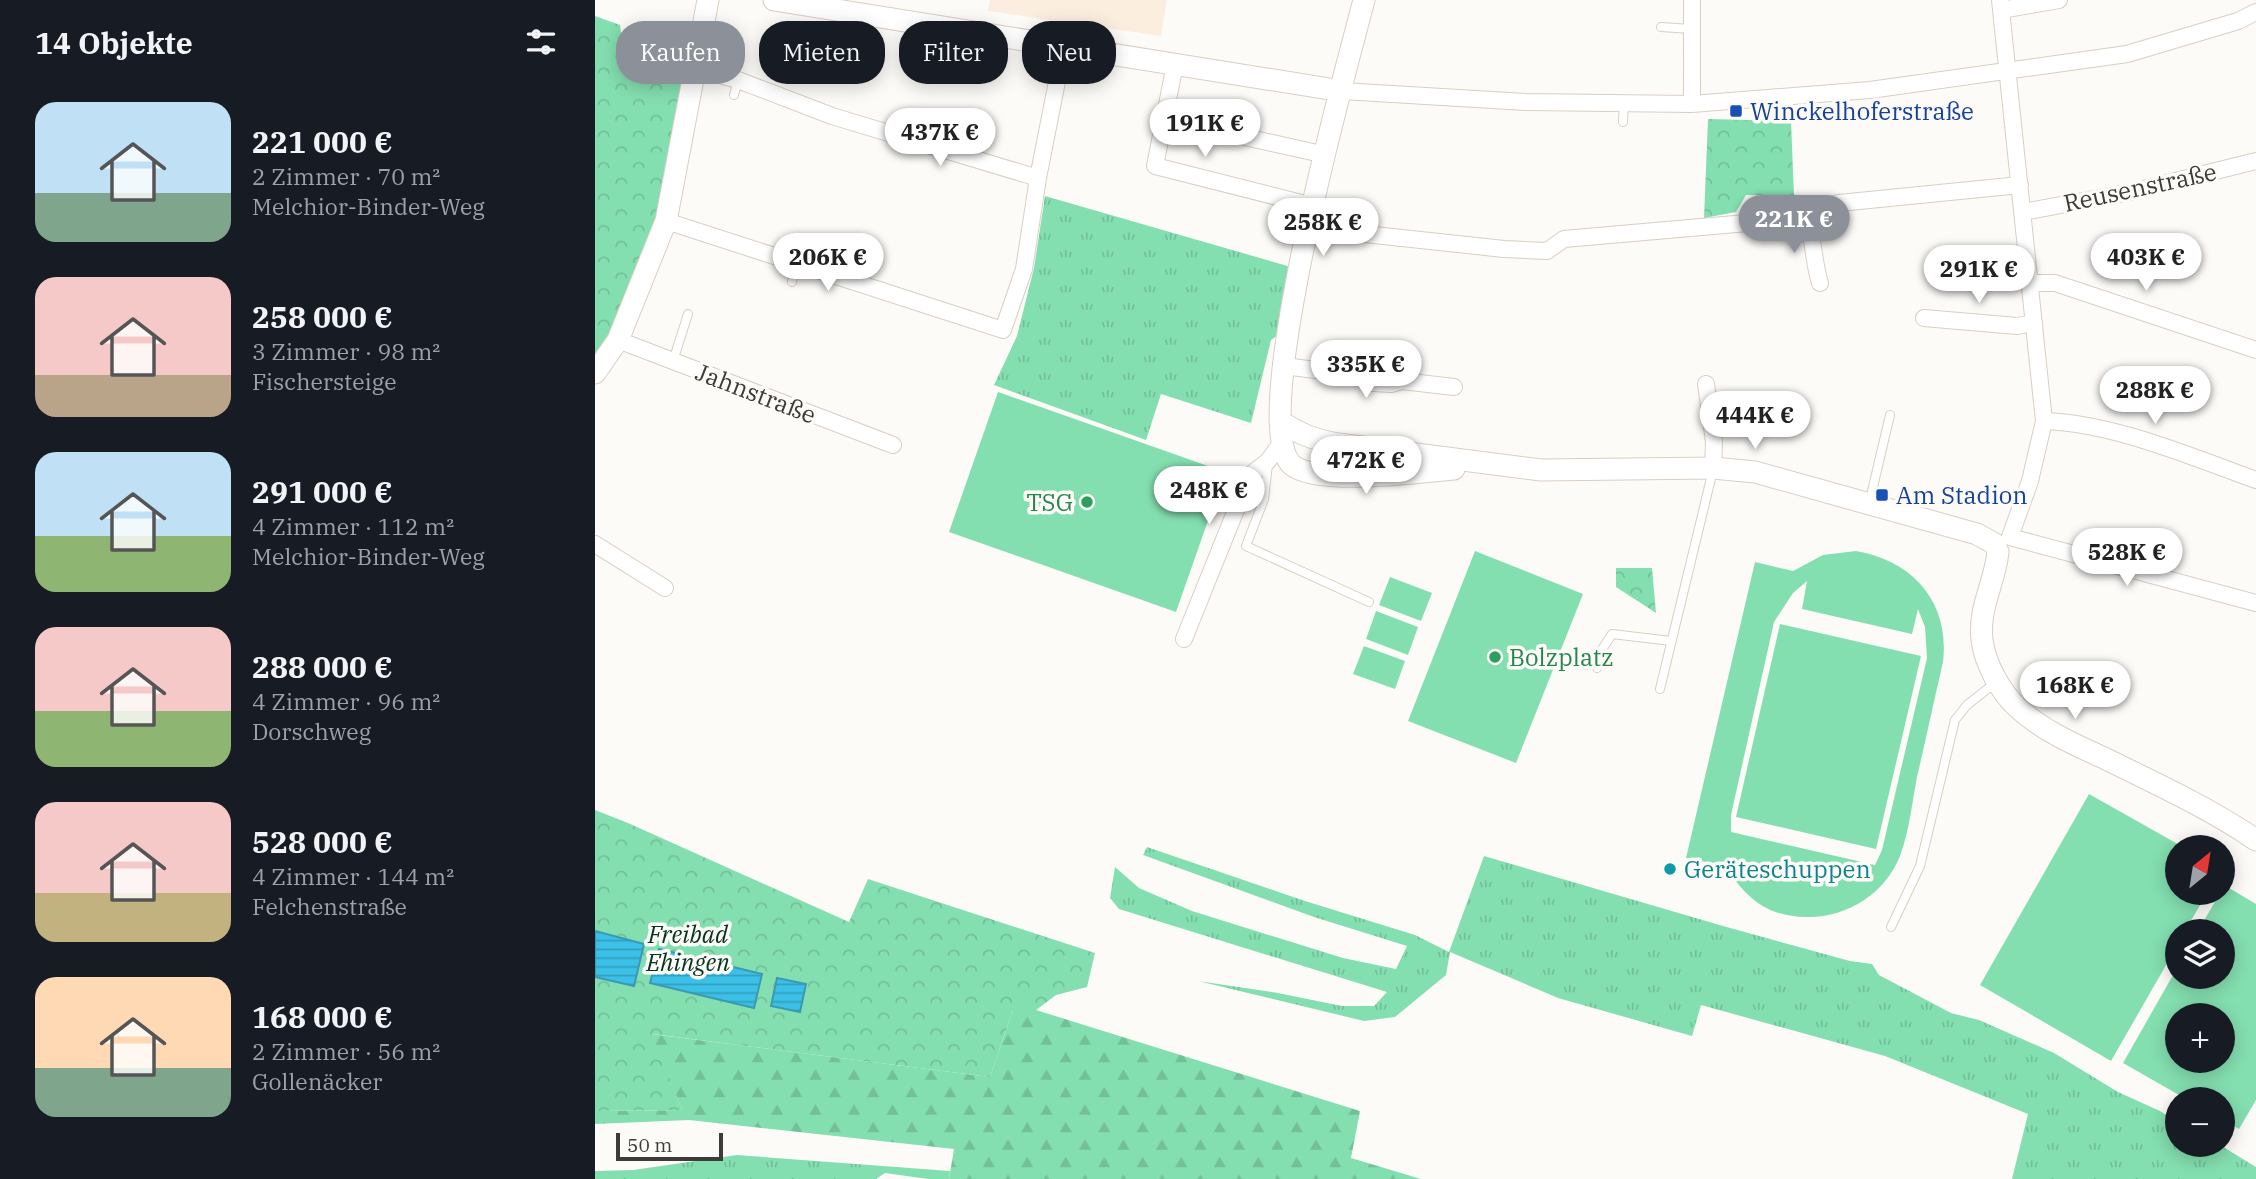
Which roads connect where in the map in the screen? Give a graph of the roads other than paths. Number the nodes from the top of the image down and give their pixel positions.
1 (708, 0) edge
2 (774, 0) edge
3 (1364, 0) edge
4 (1692, 0) edge
5 (2059, 0) edge
6 (2000, 5) edge
7 (2256, 12) edge
8 (704, 21) edge
9 (1661, 27) dead end
10 (1692, 29) junction
11 (1022, 44) edge
12 (1116, 54) edge
13 (1175, 64) junction
14 (2008, 72) junction
15 (692, 84) edge
16 (728, 84) edge
17 (1057, 84) edge
18 (1342, 91) junction
19 (1625, 103) junction
20 (1692, 104) junction
21 (1164, 119) junction
22 (1623, 122) dead end
23 (1326, 155) junction
24 (2256, 161) edge
25 (1038, 178) junction
26 (2020, 185) junction
27 (1313, 206) junction
28 (2023, 212) junction
29 (1806, 216) junction
30 (666, 220) junction
31 (1309, 228) junction
32 (797, 263) junction
33 (792, 282) dead end
34 (1820, 282) dead end
35 (2030, 284) junction
36 (688, 314) dead end
37 (1924, 318) dead end
38 (2034, 323) junction
39 (618, 340) junction
40 (2256, 350) edge
41 (673, 361) junction
42 (1284, 366) junction
43 (595, 373) edge
44 (1706, 384) dead end
45 (1454, 387) dead end
46 (1891, 415) dead end
47 (1280, 421) junction
48 (2044, 421) junction
49 (1282, 442) junction
50 (893, 445) dead end
51 (1268, 461) junction
52 (1491, 464) junction
53 (1713, 467) junction
54 (2256, 480) edge
55 (1869, 504) junction
56 (2003, 540) junction
57 (595, 544) edge
58 (665, 588) dead end
59 (1369, 602) dead end
60 (2256, 603) edge
61 (1184, 639) dead end
62 (1671, 641) junction
63 (1599, 654) junction
64 (1586, 665) dead end
65 (1597, 668) dead end
66 (1997, 681) junction
67 (1660, 689) dead end
68 (2256, 840) edge
69 (1892, 927) dead end

1 - 8 street
2 - 11 street
3 - 18 street
4 - 10 street
5 - 6 street
6 - 14 street
7 - 14 street
9 - 10 lane
10 - 20 street
12 - 13 street
13 - 18 street
13 - 21 street
14 - 20 street
14 - 26 street
15 - 30 street
16 - 25 street
17 - 25 street
18 - 19 street
18 - 23 street
19 - 20 street
19 - 22 lane
21 - 23 street
21 - 27 street
23 - 27 street
24 - 28 street, Reusenstraße
25 - 32 street
26 - 28 street
26 - 29 street
27 - 31 street
28 - 35 street
29 - 31 street
29 - 34 street
30 - 32 street
30 - 39 street
31 - 42 street
32 - 33 lane
35 - 38 street
35 - 40 street
36 - 41 lane
37 - 38 street
38 - 48 street
39 - 41 street, Jahnstraße
39 - 43 street
41 - 50 street, Jahnstraße
42 - 45 street
42 - 47 street
44 - 53 street
46 - 55 lane
47 - 49 street
47 - 52 street
48 - 54 street
48 - 56 street
49 - 51 street
49 - 52 street
51 - 59 lane
51 - 61 street
52 - 53 street
53 - 55 street
53 - 62 lane
55 - 56 street
56 - 60 street
56 - 66 street
57 - 58 street
62 - 63 lane
62 - 67 lane
63 - 64 lane
63 - 65 lane
66 - 68 street
66 - 69 lane

